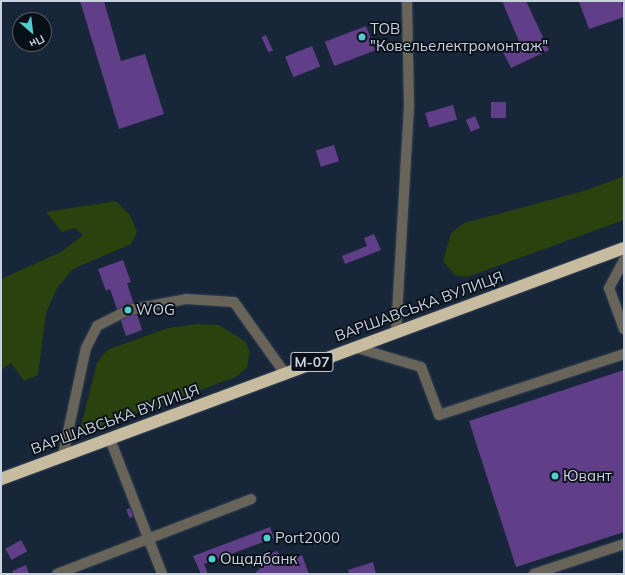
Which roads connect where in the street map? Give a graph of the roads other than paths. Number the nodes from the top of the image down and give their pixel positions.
1 (407, 1) edge
2 (624, 248) edge
3 (624, 260) edge
4 (624, 329) edge
5 (396, 332) junction
6 (354, 347) junction
7 (624, 354) edge
8 (284, 372) junction
9 (110, 439) junction
10 (64, 455) junction
11 (1, 479) edge
12 (251, 499) dead end
13 (149, 538) junction
14 (624, 544) edge
15 (75, 571) edge
16 (57, 574) edge
17 (162, 574) edge
18 (534, 574) edge

1 - 5 lane
2 - 5 highway, ВАРШАВСЬКА ВУЛИЦЯ / М-07
3 - 4 lane
5 - 6 highway, ВАРШАВСЬКА ВУЛИЦЯ / М-07
6 - 7 lane
6 - 8 highway, ВАРШАВСЬКА ВУЛИЦЯ / М-07
8 - 9 highway, ВАРШАВСЬКА ВУЛИЦЯ / М-07
8 - 10 lane
9 - 10 highway, ВАРШАВСЬКА ВУЛИЦЯ / М-07
9 - 13 lane
10 - 11 highway, ВАРШАВСЬКА ВУЛИЦЯ / М-07
12 - 13 lane
13 - 15 lane
13 - 17 lane
14 - 18 lane
15 - 16 lane

